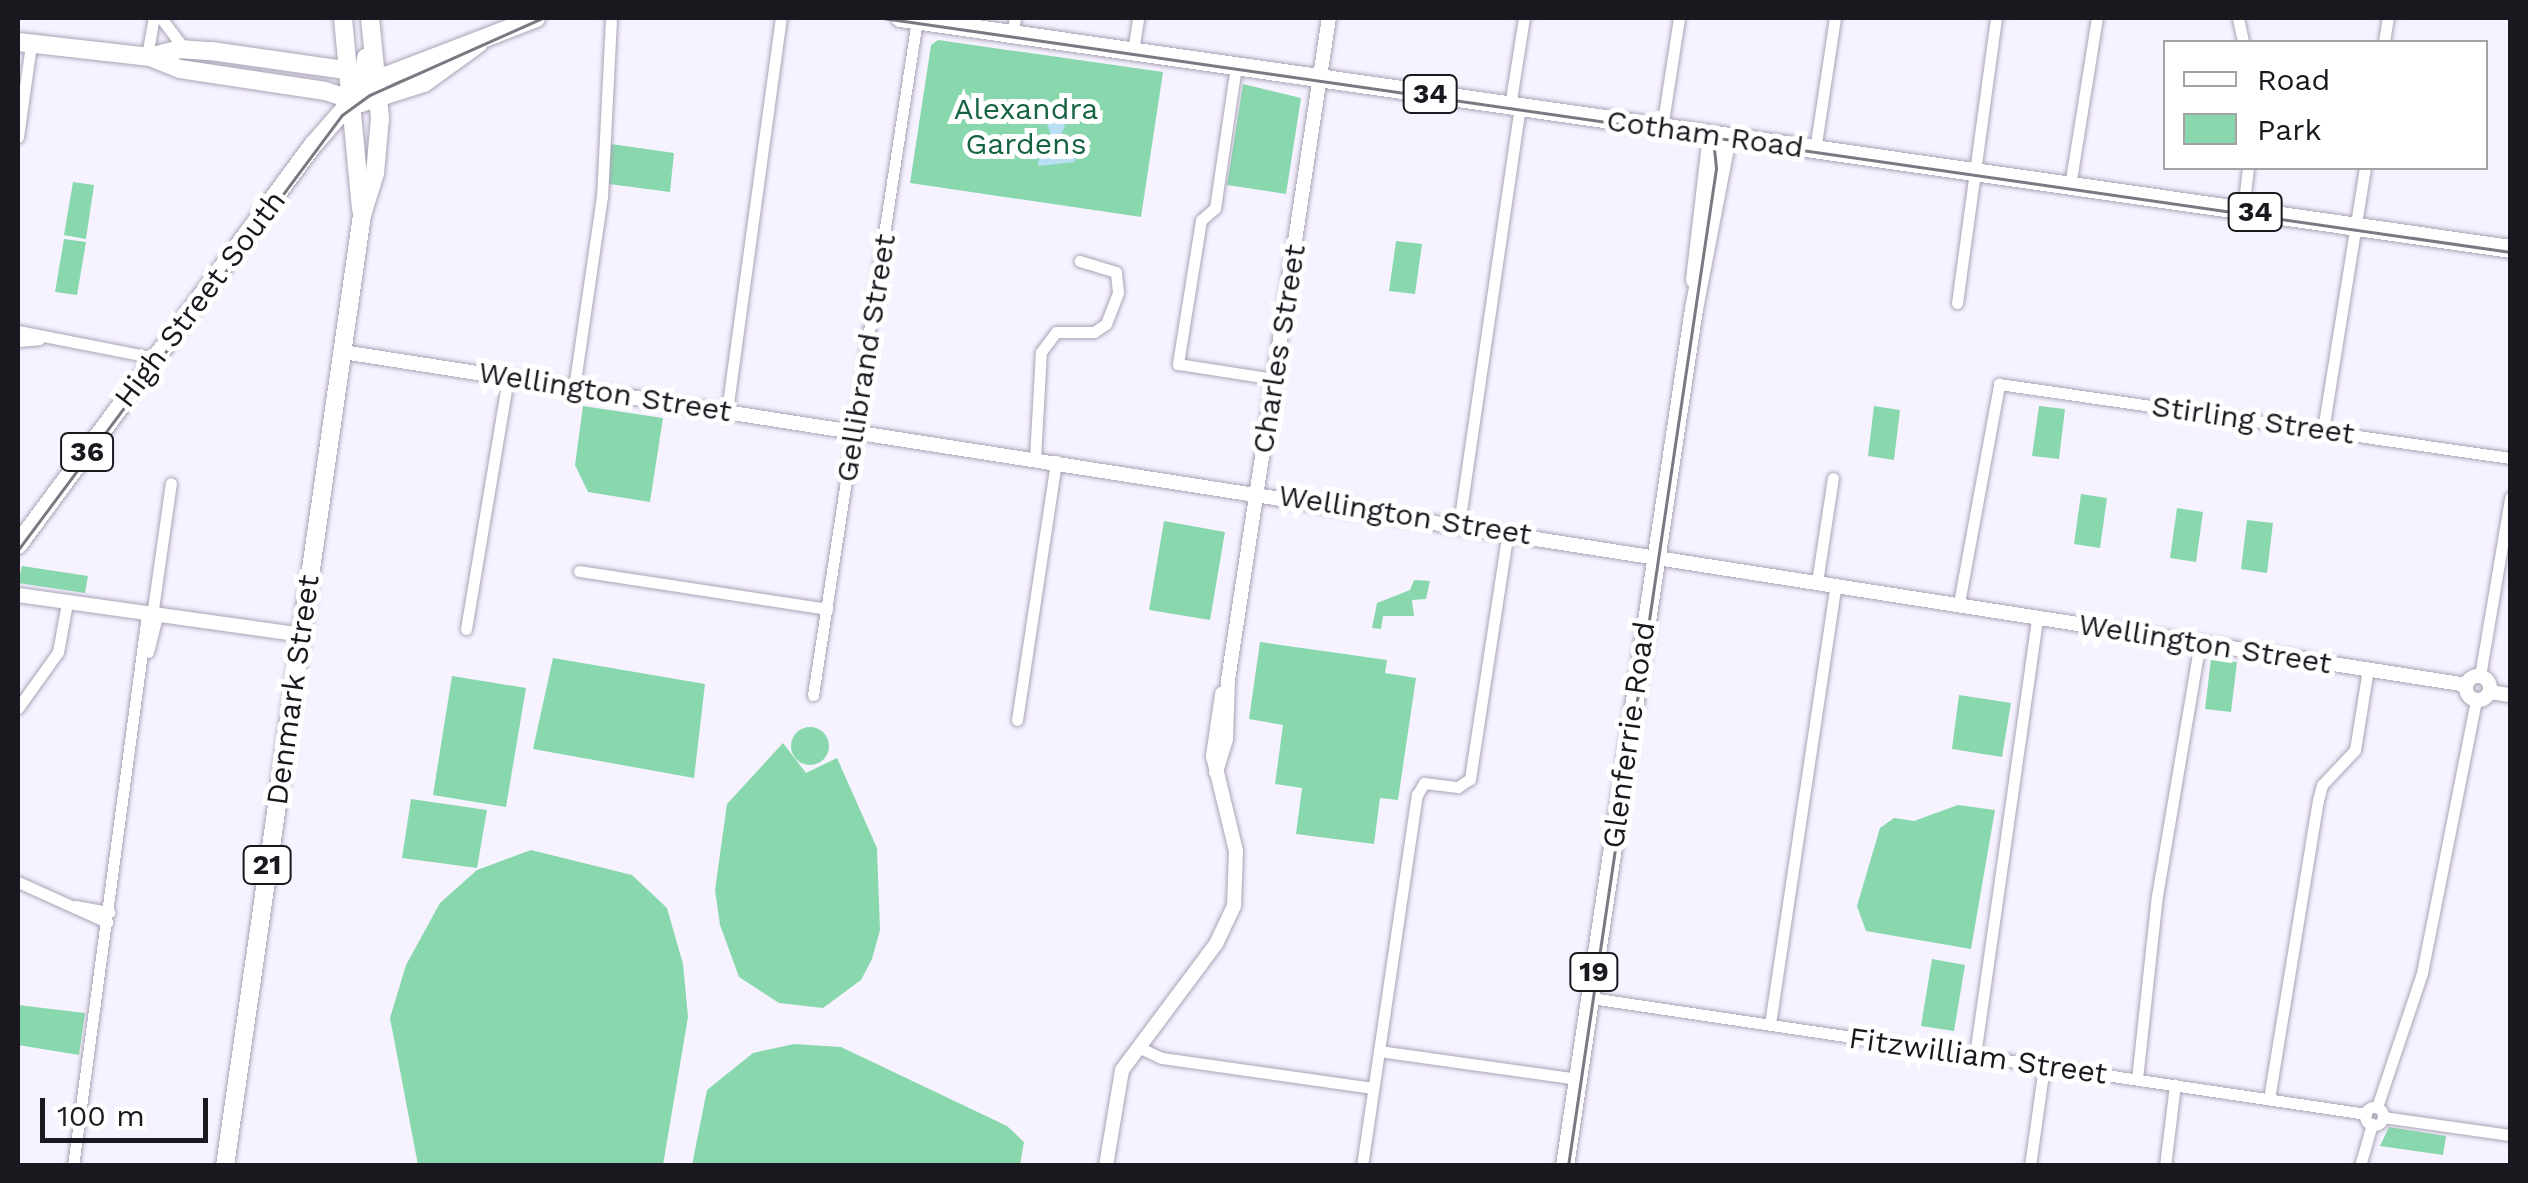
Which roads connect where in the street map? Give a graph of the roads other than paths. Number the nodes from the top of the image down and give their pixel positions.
1 (158, 18) edge
2 (343, 18) edge
3 (362, 18) edge
4 (370, 18) edge
5 (536, 18) edge
6 (610, 18) edge
7 (781, 18) edge
8 (1138, 18) edge
9 (1328, 18) edge
10 (1524, 18) edge
11 (1679, 18) edge
12 (1836, 18) edge
13 (1999, 18) edge
14 (2097, 18) edge
15 (909, 19) edge
16 (1013, 26) edge
17 (342, 39) junction
18 (24, 43) edge
19 (478, 44) junction
20 (184, 49) junction
21 (1133, 51) junction
22 (148, 56) junction
23 (286, 61) junction
24 (1236, 66) junction
25 (345, 70) junction
26 (371, 75) junction
27 (1319, 78) junction
28 (380, 101) junction
29 (350, 102) junction
30 (1515, 107) junction
31 (1662, 128) junction
32 (1719, 136) junction
33 (18, 137) edge
34 (1816, 150) junction
35 (2248, 170) edge
36 (2364, 170) edge
37 (1974, 172) junction
38 (2070, 186) junction
39 (2244, 210) junction
40 (362, 215) junction
41 (2354, 226) junction
42 (2510, 249) edge
43 (1080, 261) dead end
44 (1956, 303) dead end
45 (18, 331) edge
46 (48, 338) junction
47 (18, 341) edge
48 (343, 352) junction
49 (156, 358) junction
50 (508, 377) junction
51 (1274, 379) junction
52 (574, 388) junction
53 (727, 411) junction
54 (2323, 430) junction
55 (855, 431) junction
56 (1035, 458) junction
57 (2510, 458) edge
58 (1056, 462) junction
59 (1833, 478) dead end
60 (171, 484) dead end
61 (1257, 492) junction
62 (2510, 498) edge
63 (1455, 524) junction
64 (1508, 532) junction
65 (18, 545) edge
66 (1656, 555) junction
67 (579, 571) dead end
68 (1817, 582) junction
69 (1836, 584) junction
70 (18, 595) edge
71 (67, 603) junction
72 (1959, 604) junction
73 (827, 609) junction
74 (152, 616) junction
75 (2037, 617) junction
76 (466, 629) dead end
77 (301, 636) junction
78 (2200, 643) junction
79 (2368, 670) junction
80 (2480, 676) junction
81 (2466, 685) junction
82 (814, 695) dead end
83 (2483, 696) junction
84 (2510, 696) edge
85 (18, 708) edge
86 (1016, 720) dead end
87 (18, 882) edge
88 (108, 917) junction
89 (1590, 998) junction
90 (1770, 1024) junction
91 (1138, 1047) junction
92 (1379, 1051) junction
93 (1970, 1055) junction
94 (2044, 1066) junction
95 (1578, 1079) junction
96 (2138, 1079) junction
97 (2175, 1085) junction
98 (1373, 1088) junction
99 (2269, 1099) junction
100 (2374, 1116) junction
101 (2510, 1135) edge
102 (72, 1166) edge
103 (225, 1166) edge
104 (1106, 1166) edge
105 (1362, 1166) edge
106 (1566, 1166) edge
107 (2030, 1166) edge
108 (2165, 1166) edge
109 (2360, 1166) edge

1 - 20 street
1 - 22 street
2 - 17 main road, 21
3 - 26 main road
4 - 26 main road, 21
5 - 19 main road
6 - 52 street
7 - 53 street
8 - 21 street
9 - 27 street, Charles Street
10 - 30 street
11 - 31 street
12 - 34 street
13 - 37 street
14 - 38 street
15 - 16 main road, Cotham Road / 34
15 - 55 street, Gellibrand Street
16 - 21 main road, Cotham Road / 34
17 - 23 main road
17 - 25 main road, 21
18 - 22 main road
18 - 33 street
19 - 26 main road
19 - 28 main road
20 - 22 main road
20 - 23 main road
21 - 24 main road, Cotham Road / 34
22 - 29 main road
23 - 25 main road
24 - 27 main road, Cotham Road / 34
24 - 51 street
25 - 26 main road
25 - 29 main road, 21
26 - 28 main road, 21
26 - 29 main road, High Street South
27 - 30 main road, Cotham Road / 34
27 - 51 street, Charles Street
28 - 29 main road
28 - 40 main road, Denmark Street / 21
29 - 40 main road, Denmark Street / 21
29 - 49 main road, High Street South / 36
30 - 31 main road, Cotham Road / 34
30 - 63 street
31 - 32 main road, Cotham Road / 34
32 - 34 main road, Cotham Road / 34
32 - 66 main road, Glenferrie Road / 19
34 - 37 main road, Cotham Road / 34
35 - 39 street
36 - 41 street
37 - 38 main road, Cotham Road / 34
37 - 44 street
38 - 39 main road, Cotham Road / 34
39 - 41 main road, Cotham Road / 34
40 - 48 main road, Denmark Street / 21
41 - 42 main road, Cotham Road / 34
41 - 54 street
43 - 56 street
45 - 46 street
46 - 47 street
46 - 49 street
48 - 50 street, Wellington Street
48 - 77 main road, Denmark Street / 21
49 - 65 main road, High Street South / 36
50 - 52 street, Wellington Street
50 - 76 street
51 - 61 street, Charles Street
52 - 53 street, Wellington Street
53 - 55 street, Wellington Street
54 - 57 street, Stirling Street
54 - 72 street, Stirling Street
55 - 56 street, Wellington Street
55 - 73 street, Gellibrand Street
56 - 58 street, Wellington Street
58 - 61 street, Wellington Street
58 - 86 street
59 - 68 street
60 - 74 street
61 - 63 street, Wellington Street
61 - 91 street, Charles Street
62 - 80 street
63 - 64 street, Wellington Street
64 - 66 street, Wellington Street
64 - 92 street
66 - 68 street, Wellington Street
66 - 89 main road, Glenferrie Road / 19
67 - 73 street
68 - 69 street, Wellington Street
69 - 72 street, Wellington Street
69 - 90 street
70 - 71 street
71 - 74 street
71 - 85 street
72 - 75 street, Wellington Street
73 - 82 street, Gellibrand Street
74 - 77 street
74 - 88 street
75 - 78 street, Wellington Street
75 - 93 street
77 - 103 main road, Denmark Street / 21
78 - 79 street, Wellington Street
78 - 96 street
79 - 81 street, Wellington Street
79 - 99 street
80 - 81 street
80 - 83 street
81 - 83 street
83 - 84 street
83 - 100 street
87 - 88 street
88 - 102 street
89 - 90 street, Fitzwilliam Street
89 - 95 main road, Glenferrie Road / 19
90 - 93 street, Fitzwilliam Street
91 - 98 street
91 - 104 street, Charles Street
92 - 95 street
92 - 98 street
93 - 94 street, Fitzwilliam Street
94 - 96 street, Fitzwilliam Street
94 - 107 street
95 - 106 main road, Glenferrie Road / 19
96 - 97 street, Fitzwilliam Street
97 - 99 street, Fitzwilliam Street
97 - 108 street
98 - 105 street
99 - 100 street, Fitzwilliam Street
100 - 101 street, Fitzwilliam Street
100 - 109 street

